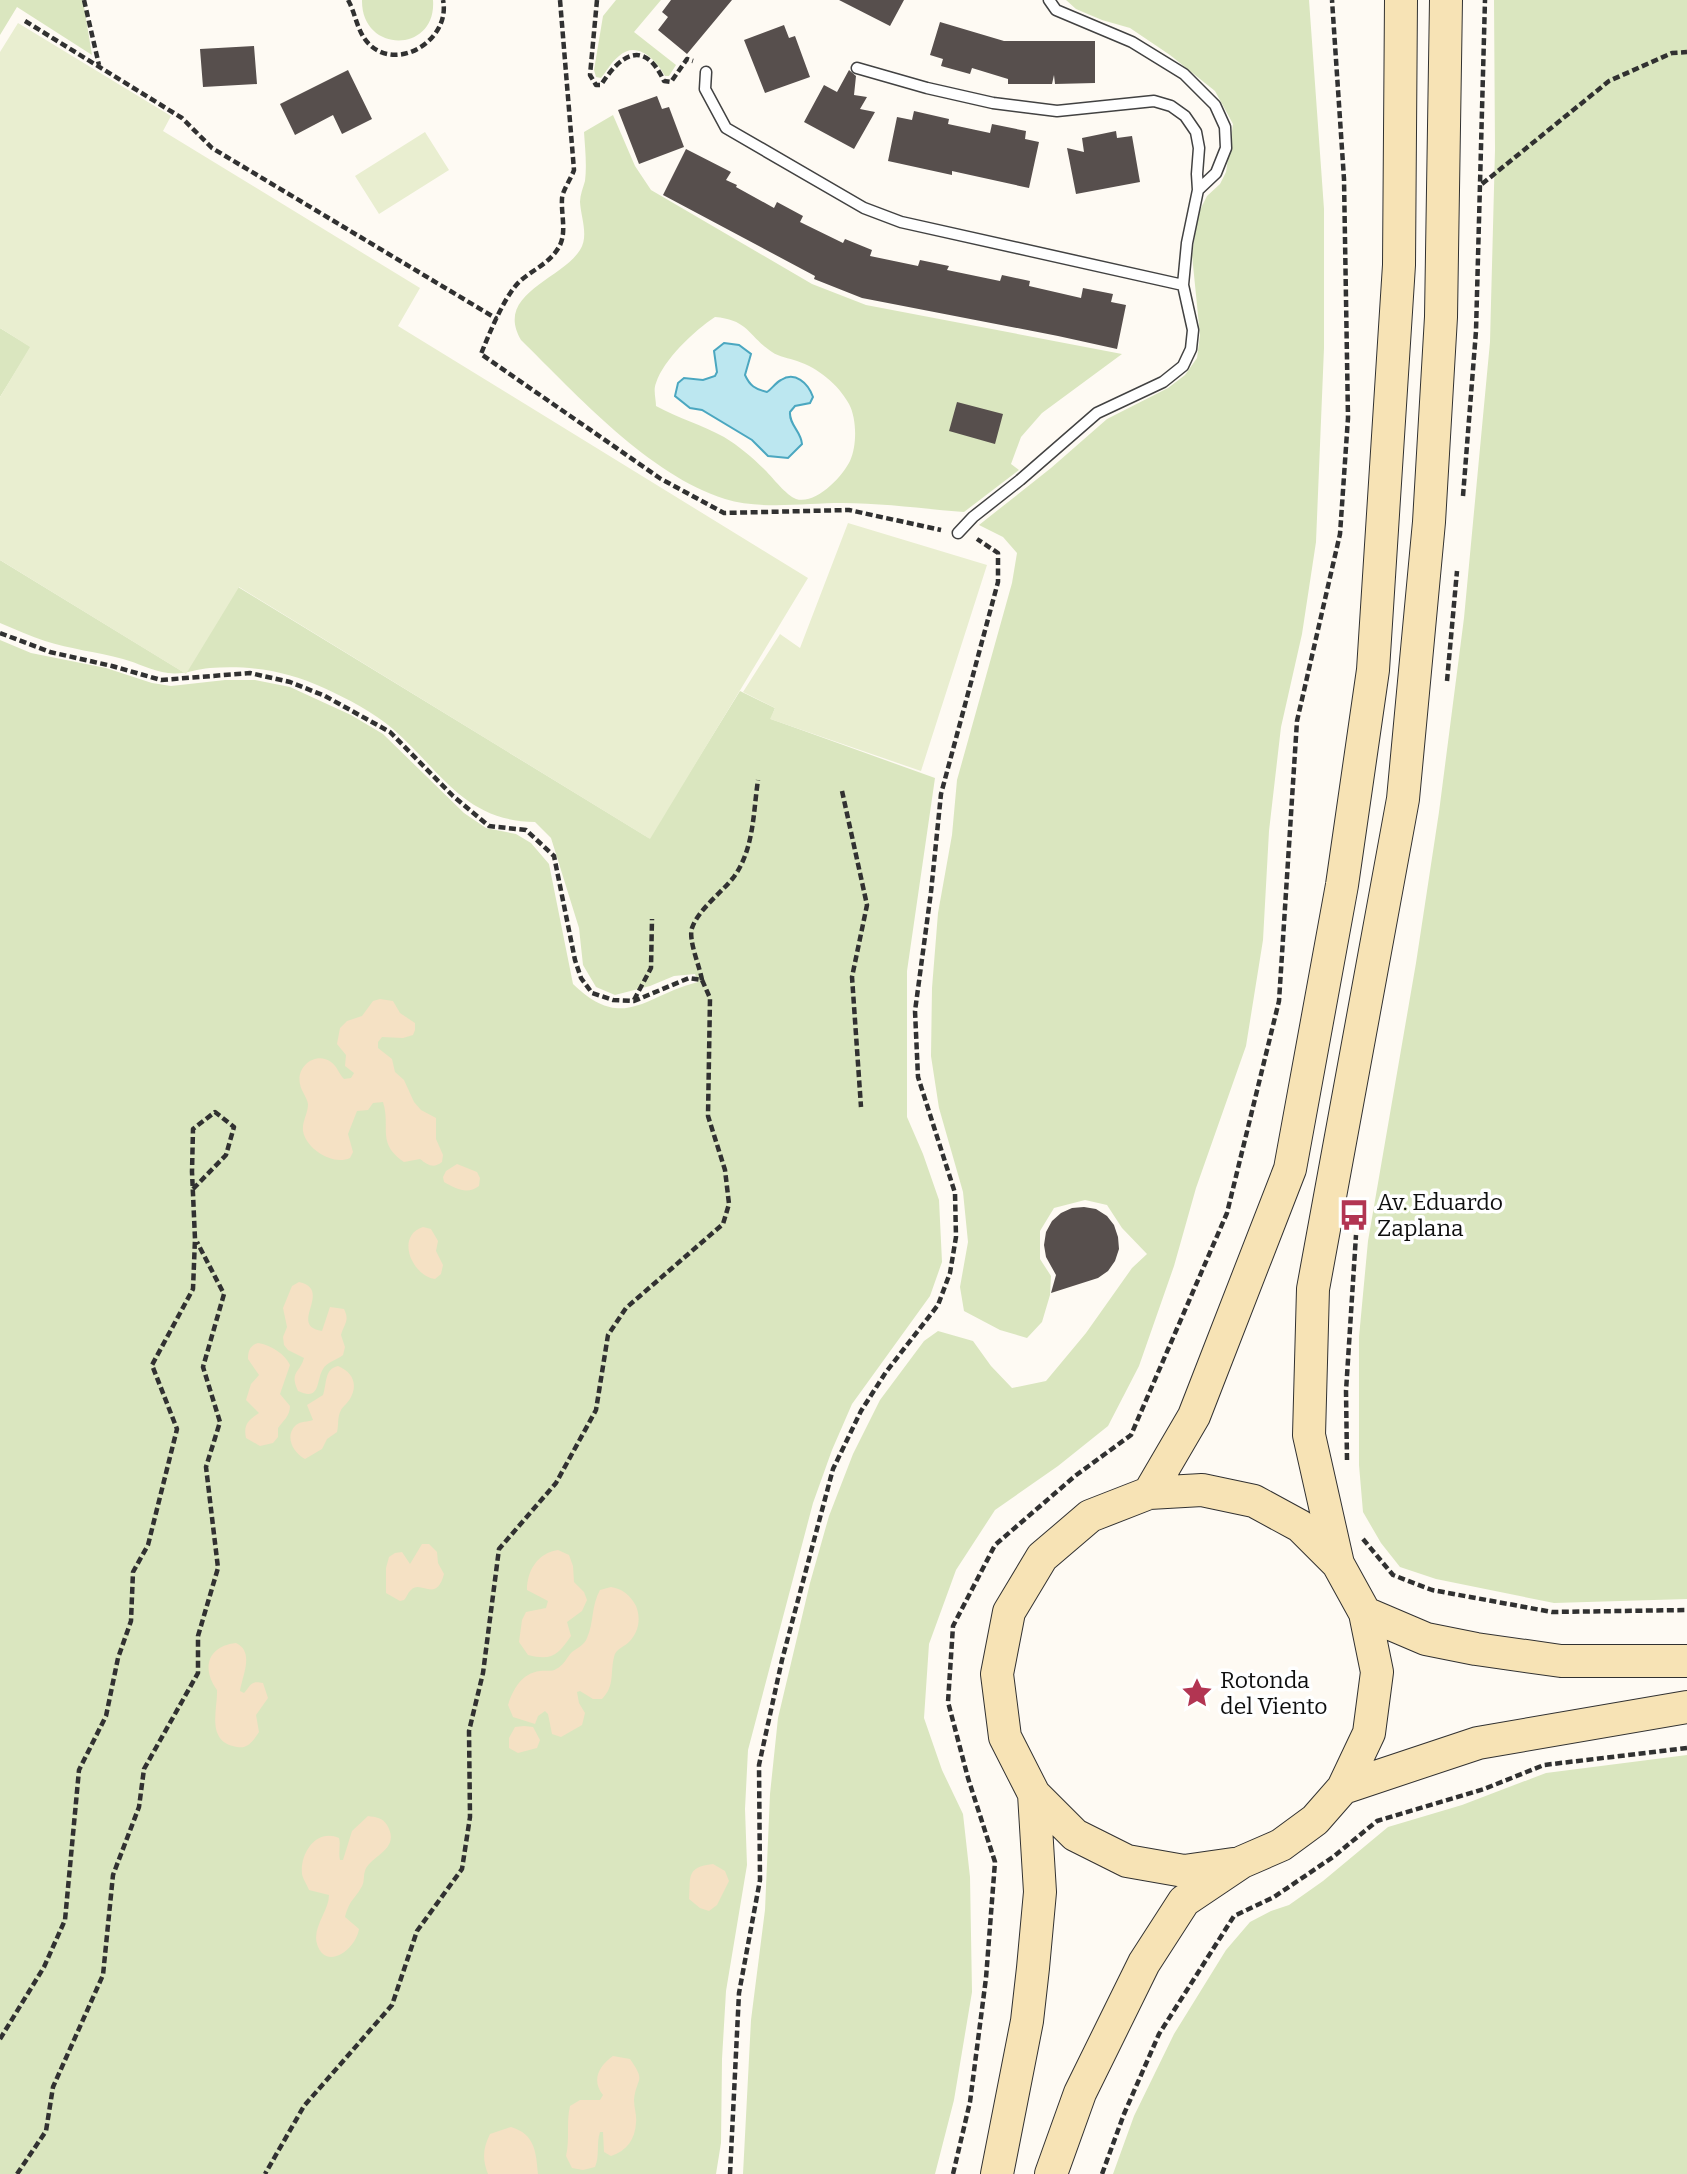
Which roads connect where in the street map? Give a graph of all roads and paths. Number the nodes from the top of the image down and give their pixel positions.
1 (84, 0) edge
2 (348, 0) edge
3 (443, 0) edge
4 (560, 0) edge
5 (597, 0) edge
6 (1049, 0) edge
7 (1332, 0) edge
8 (1401, 0) edge
9 (1446, 0) edge
10 (1485, 0) edge
11 (25, 21) dead end
12 (1687, 52) edge
13 (99, 66) junction
14 (857, 68) dead end
15 (706, 72) joint
16 (1481, 184) junction
17 (1198, 190) junction
18 (1183, 285) junction
19 (497, 319) junction
20 (1462, 509) dead end
21 (958, 533) junction
22 (1458, 563) dead end
23 (0, 633) edge
24 (1446, 685) dead end
25 (758, 780) dead end
26 (842, 792) dead end
27 (652, 919) dead end
28 (702, 980) junction
29 (634, 1001) junction
30 (860, 1107) dead end
31 (193, 1189) junction
32 (1358, 1224) dead end
33 (195, 1239) junction
34 (1347, 1461) dead end
35 (1149, 1493) junction
36 (1362, 1537) dead end
37 (1338, 1564) junction
38 (1687, 1610) edge
39 (1365, 1613) junction
40 (1687, 1661) edge
41 (1687, 1707) edge
42 (1687, 1748) edge
43 (1343, 1788) junction
44 (1034, 1794) junction
45 (1241, 1862) junction
46 (0, 2039) edge
47 (17, 2174) edge
48 (265, 2174) edge
49 (730, 2174) edge
50 (953, 2174) edge
51 (997, 2174) edge
52 (1051, 2174) edge
53 (1102, 2174) edge

1 - 13 path
2 - 3 path
4 - 19 path
5 - 15 path
6 - 17 lane
7 - 50 path
8 - 35 main road
9 - 37 main road
10 - 16 path
11 - 13 path
12 - 16 path
13 - 19 path
14 - 17 lane
15 - 18 lane
16 - 20 path
17 - 18 lane
18 - 21 lane
19 - 21 path
21 - 49 path
22 - 24 path
23 - 29 path
25 - 28 path
26 - 30 path
27 - 29 path
28 - 29 path
28 - 48 path
31 - 31 path
31 - 33 path
32 - 34 path
33 - 46 path
33 - 47 path
35 - 37 main road
35 - 44 main road
36 - 38 path
37 - 39 main road
39 - 40 main road
39 - 43 main road
41 - 43 main road
42 - 53 path
43 - 45 main road
44 - 45 main road
44 - 51 main road
45 - 52 main road

